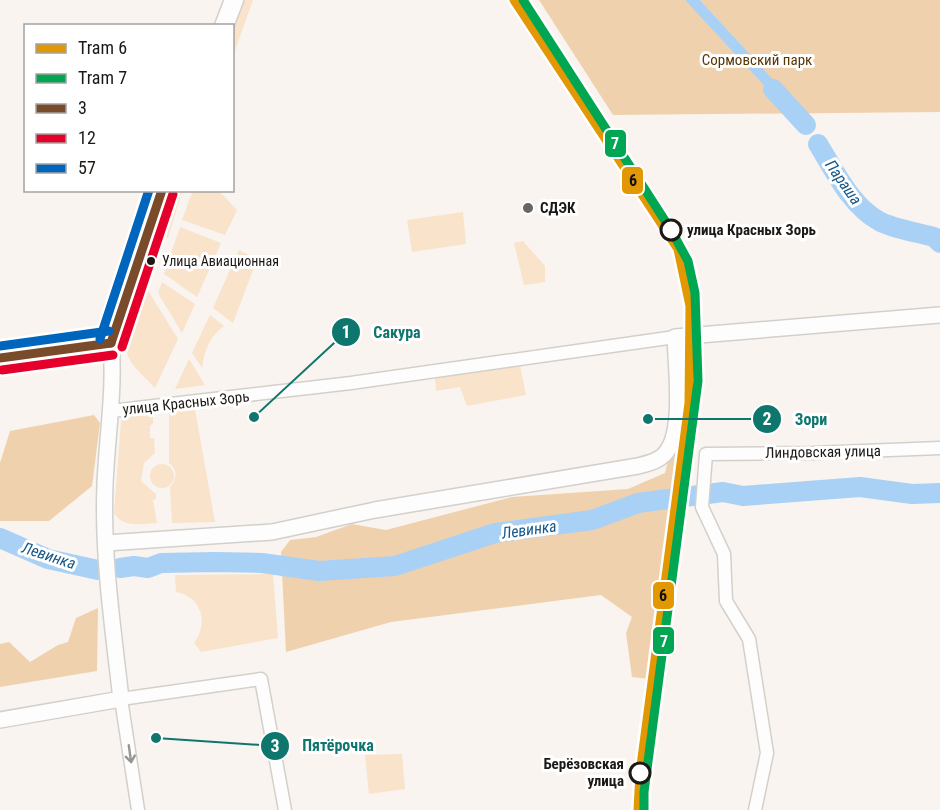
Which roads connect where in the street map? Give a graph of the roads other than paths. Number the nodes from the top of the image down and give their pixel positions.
1 (234, 0) edge
2 (225, 24) edge
3 (161, 192) edge
4 (940, 315) edge
5 (675, 337) junction
6 (111, 343) junction
7 (0, 358) edge
8 (111, 411) junction
9 (940, 448) edge
10 (106, 543) junction
11 (121, 699) junction
12 (0, 720) edge
13 (138, 810) edge
14 (285, 810) edge
15 (755, 810) edge

1 - 2 main road
3 - 6 main road
4 - 5 street, улица Красных Зорь
5 - 8 street, улица Красных Зорь
5 - 10 street
6 - 7 main road
6 - 8 street
8 - 10 street
9 - 15 street, Линдовская улица
10 - 11 street
11 - 12 street
11 -> 13 street
11 - 14 street

